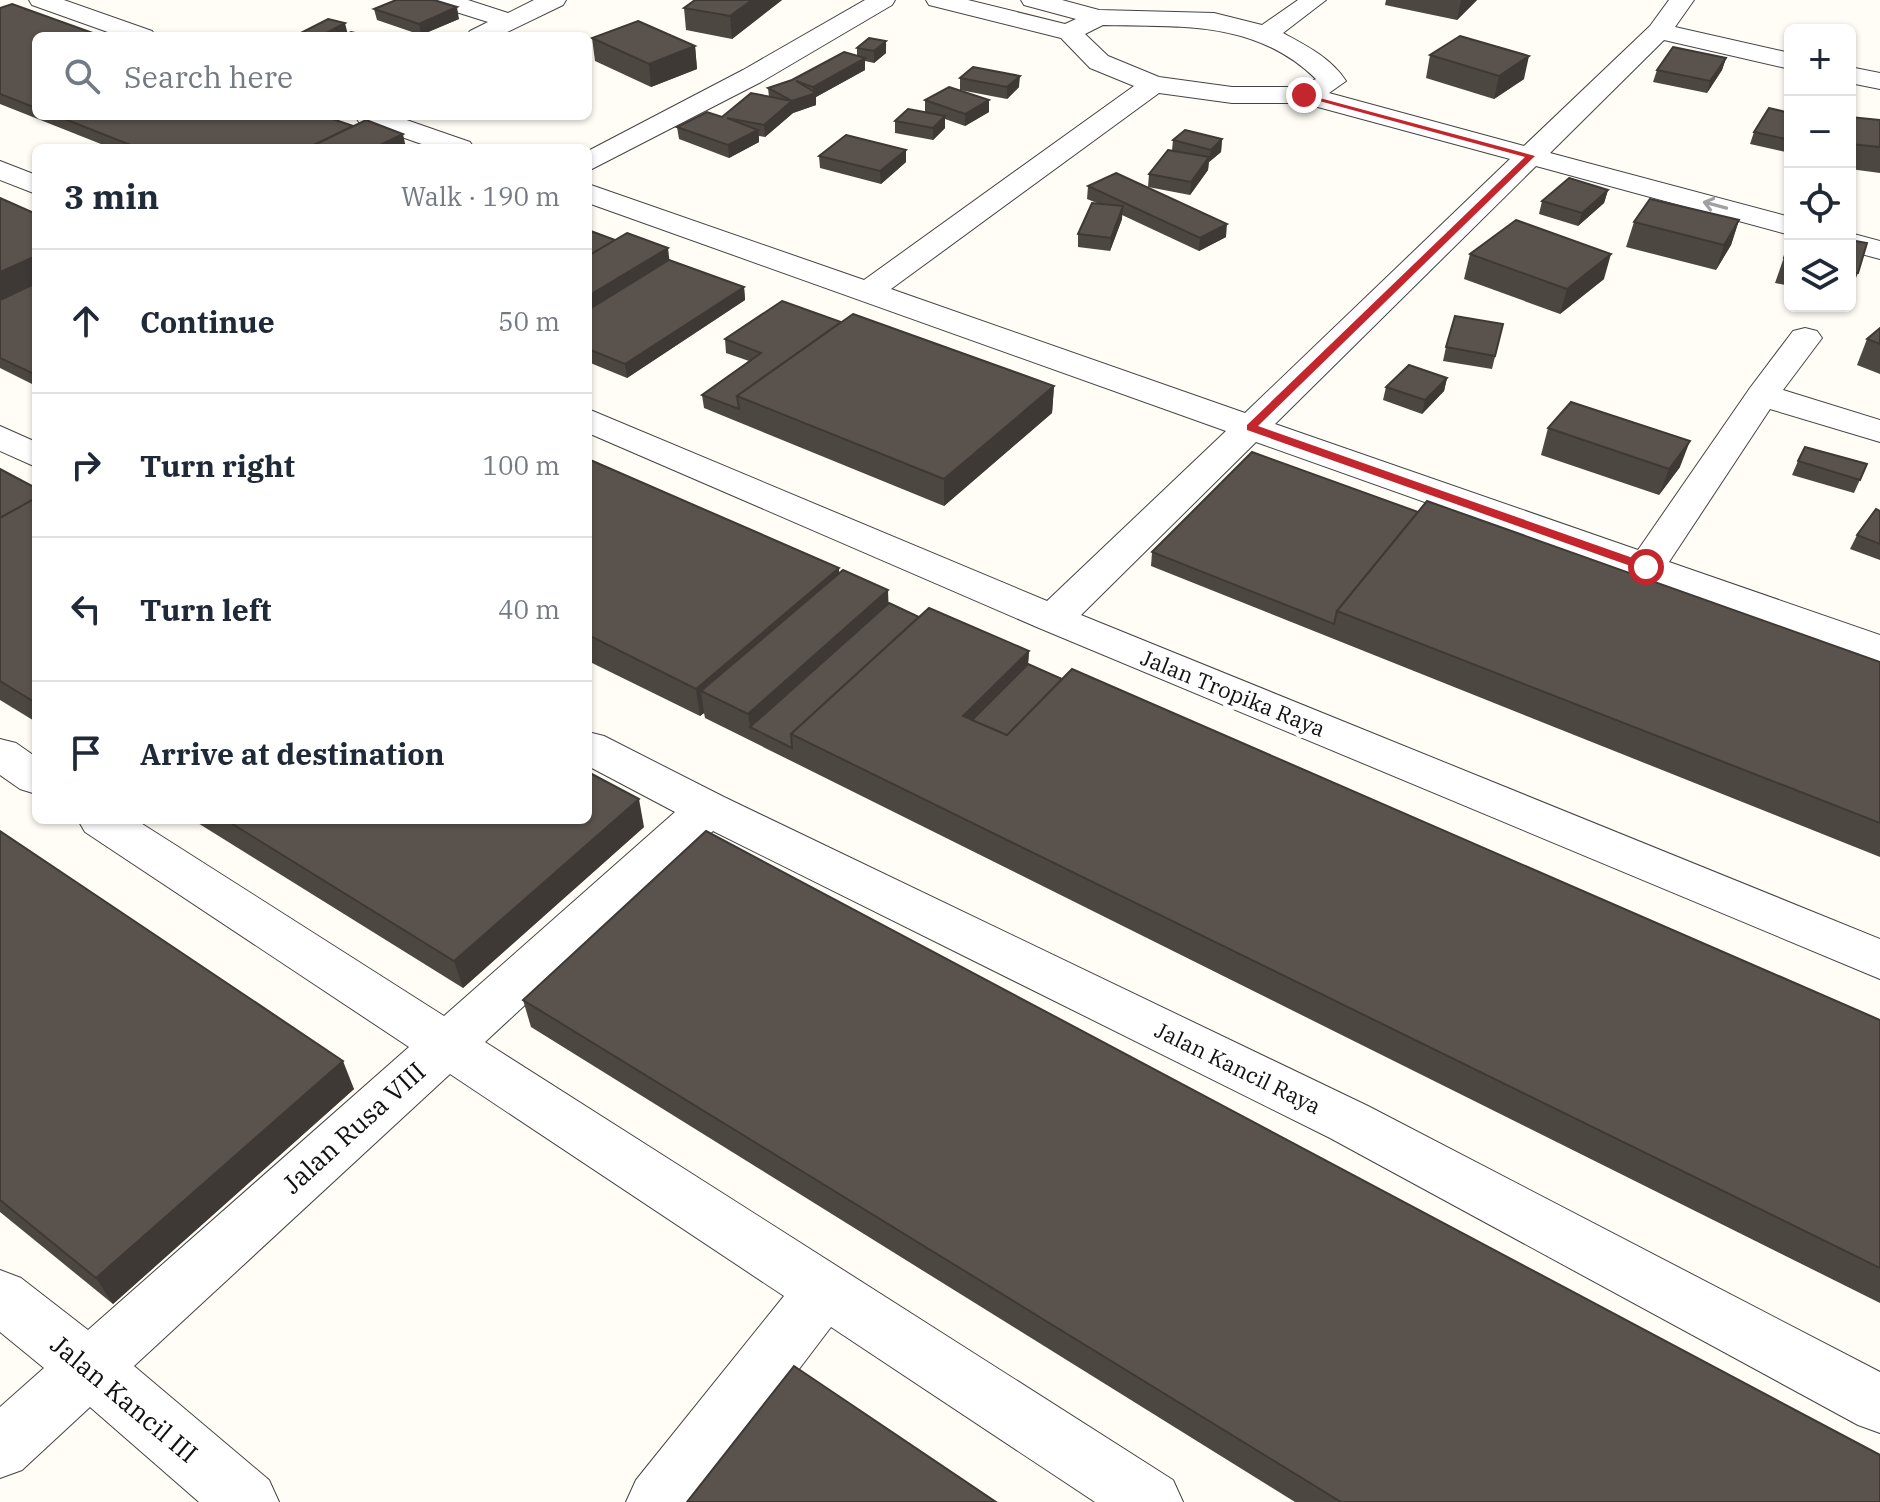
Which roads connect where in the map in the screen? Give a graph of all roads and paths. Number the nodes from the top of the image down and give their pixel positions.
1 (39, 0) edge
2 (443, 0) edge
3 (554, 0) edge
4 (883, 0) edge
5 (938, 0) edge
6 (1033, 0) edge
7 (1244, 0) edge
8 (1314, 0) edge
9 (1682, 0) edge
10 (12, 9) edge
11 (1099, 17) junction
12 (1214, 20) junction
13 (509, 21) junction
14 (1659, 31) junction
15 (131, 32) edge
16 (487, 32) edge
17 (1069, 32) junction
18 (1266, 34) junction
19 (1784, 60) edge
20 (1856, 76) edge
21 (1333, 81) junction
22 (1880, 81) edge
23 (1154, 84) junction
24 (1304, 95) junction
25 (380, 120) edge
26 (449, 144) edge
27 (1540, 147) junction
28 (592, 160) edge
29 (0, 170) edge
30 (32, 183) edge
31 (592, 194) edge
32 (1784, 199) edge
33 (1856, 217) edge
34 (1880, 223) edge
35 (1784, 224) edge
36 (1856, 244) edge
37 (1880, 250) edge
38 (867, 292) junction
39 (1805, 338) dead end
40 (1762, 395) junction
41 (592, 422) edge
42 (1251, 427) junction
43 (1880, 431) edge
44 (0, 437) edge
45 (32, 454) edge
46 (1646, 567) junction
47 (1053, 619) junction
48 (1880, 650) edge
49 (592, 749) edge
50 (0, 754) edge
51 (32, 775) edge
52 (708, 809) junction
53 (107, 824) edge
54 (1880, 960) edge
55 (446, 1045) junction
56 (825, 1290) junction
57 (0, 1297) edge
58 (89, 1367) junction
59 (1880, 1404) edge
60 (0, 1448) edge
61 (247, 1502) edge
62 (658, 1502) edge
63 (1151, 1502) edge

1 - 10 street
1 - 15 street
2 - 13 street
3 - 13 street
4 - 28 street
5 - 17 street
6 - 11 street
7 - 12 street
8 - 18 street
9 - 14 street
11 - 12 street
11 - 17 street
12 - 18 street
13 - 16 street
14 - 19 street
14 - 27 street
17 - 23 street
18 - 21 street
20 - 22 street
21 - 24 street
21 - 27 street
23 - 24 street
23 - 38 street
24 - 27 street
25 - 26 street
27 - 32 street
35 -> 27 street
27 - 42 street
29 - 30 street
31 - 38 street
33 - 34 street
36 - 37 street
38 - 42 street
39 - 40 street
40 - 43 street
40 - 46 street
41 - 47 street, Jalan Tropika Raya
42 - 46 street
42 - 47 street
44 - 45 street
46 - 48 street
47 - 54 street, Jalan Tropika Raya
49 - 52 street, Jalan Kancil Raya
50 - 51 street
52 - 55 street, Jalan Rusa VIII
52 - 59 street, Jalan Kancil Raya
53 - 55 street
55 - 56 street
55 - 58 street, Jalan Rusa VIII
56 - 62 street
56 - 63 street
57 - 58 street, Jalan Kancil III
58 - 60 street, Jalan Rusa VIII
58 - 61 street, Jalan Kancil III

